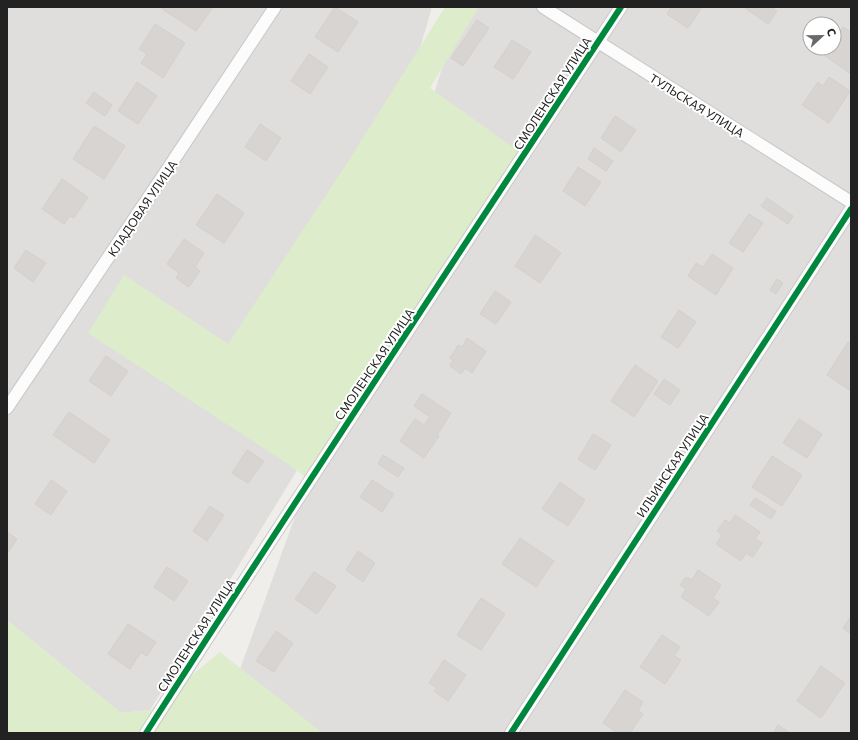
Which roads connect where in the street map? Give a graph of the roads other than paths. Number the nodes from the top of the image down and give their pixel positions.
1 (275, 7) edge
2 (543, 7) edge
3 (621, 7) edge
4 (598, 42) junction
5 (851, 202) edge
6 (851, 209) edge
7 (7, 408) edge
8 (146, 733) edge
9 (511, 733) edge

1 - 7 street, КЛАДОВАЯ УЛИЦА
2 - 4 street, ТУЛЬСКАЯ УЛИЦА
3 - 4 street, СМОЛЕНСКАЯ УЛИЦА
4 - 5 street, ТУЛЬСКАЯ УЛИЦА
4 - 8 street, СМОЛЕНСКАЯ УЛИЦА
6 - 9 street, ИЛЬИНСКАЯ УЛИЦА

